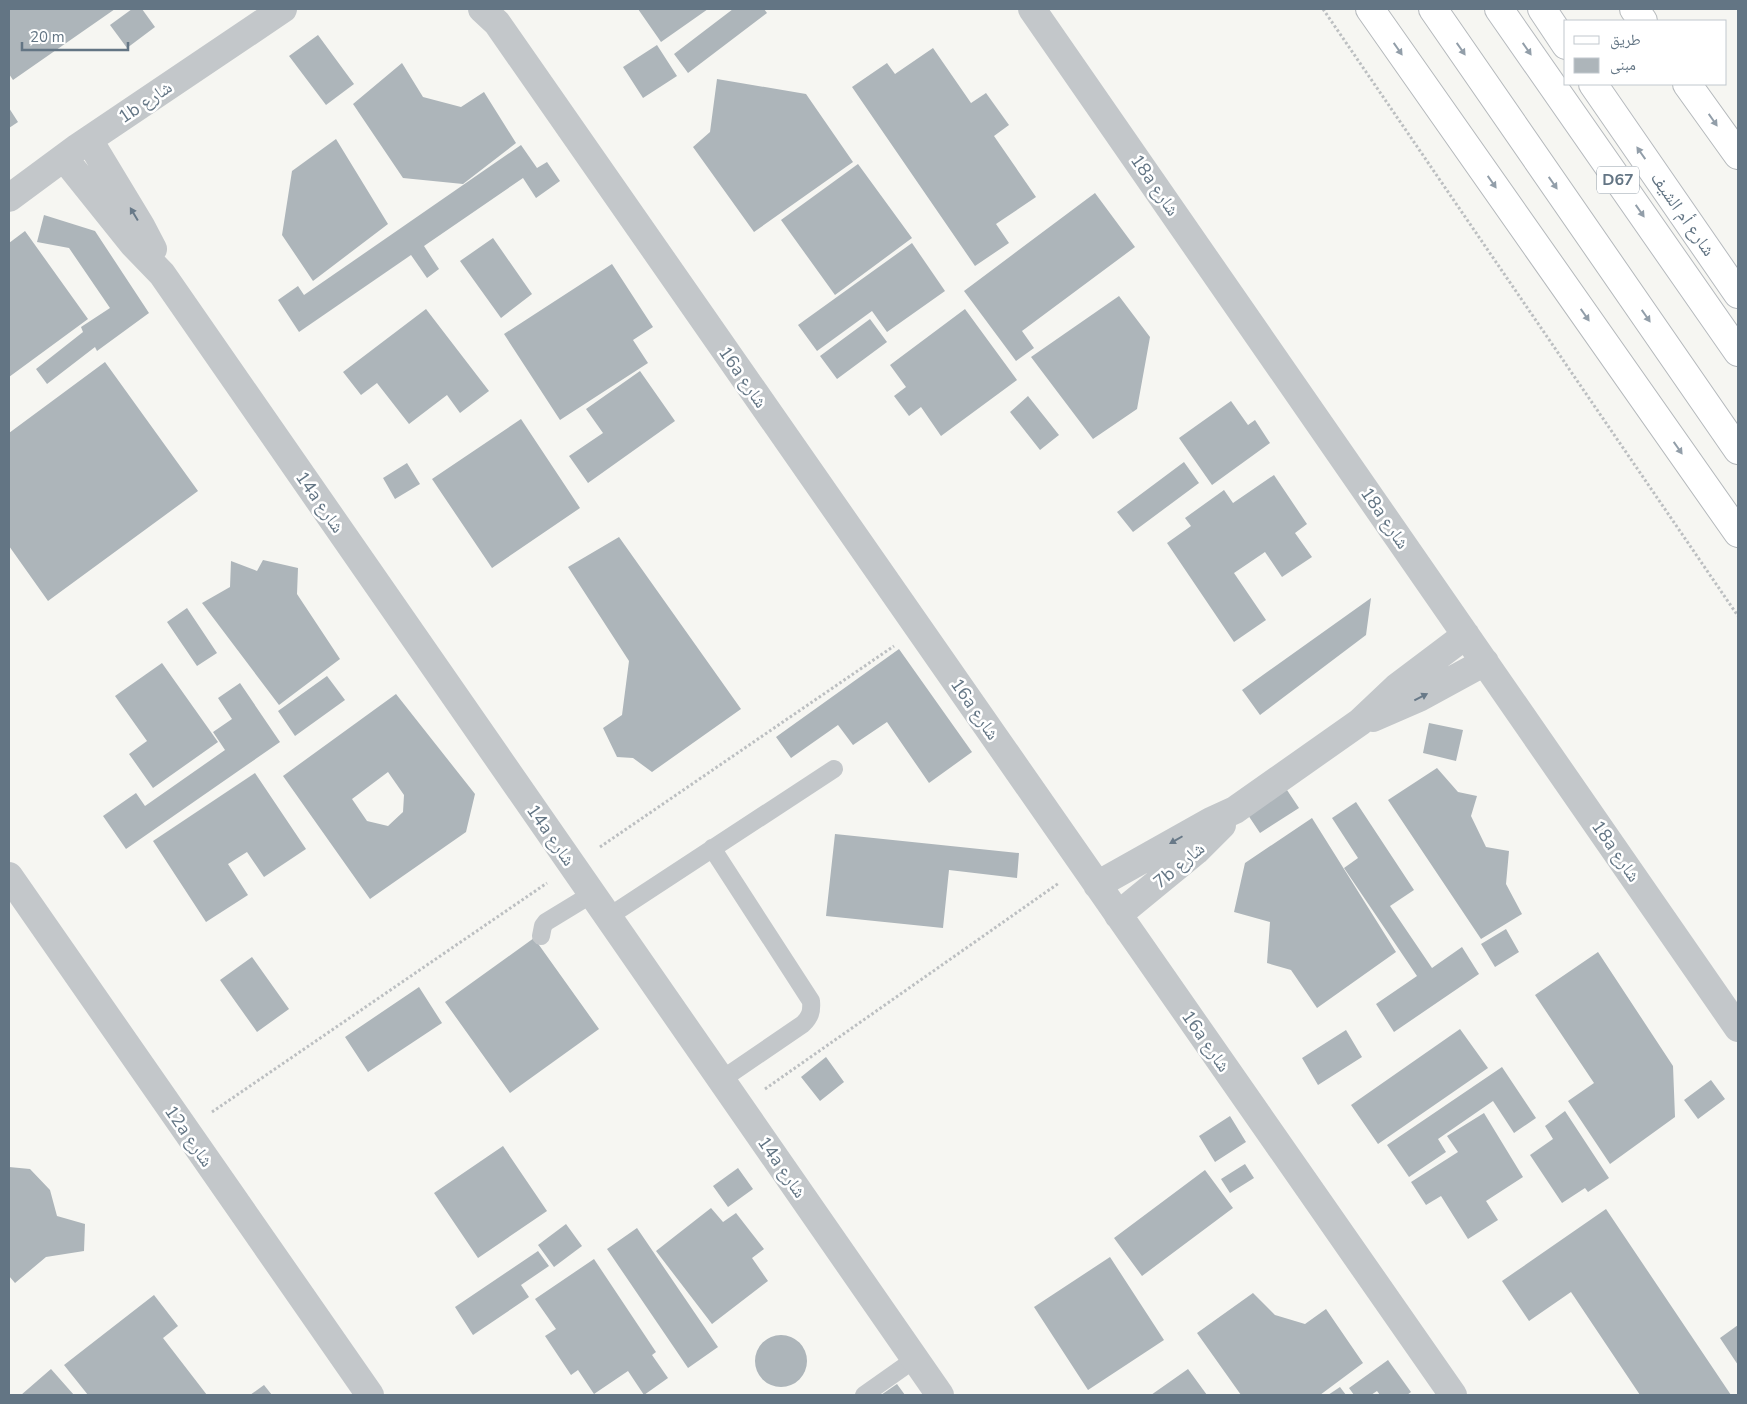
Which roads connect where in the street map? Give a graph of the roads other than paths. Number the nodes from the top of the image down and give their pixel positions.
1 (283, 9) edge
2 (1032, 9) edge
3 (1370, 9) edge
4 (1433, 9) edge
5 (1499, 9) edge
6 (1542, 9) edge
7 (1634, 9) edge
8 (490, 13) edge
9 (1642, 20) edge
10 (1564, 42) edge
11 (1594, 85) edge
12 (1688, 85) edge
13 (88, 140) junction
14 (1738, 156) edge
15 (64, 158) junction
16 (9, 198) edge
17 (162, 274) junction
18 (1738, 294) edge
19 (1738, 352) edge
20 (1738, 450) edge
21 (1738, 533) edge
22 (1466, 635) junction
23 (1485, 662) junction
24 (1360, 722) junction
25 (834, 769) dead end
26 (1235, 810) junction
27 (712, 848) junction
28 (1090, 875) junction
29 (9, 876) edge
30 (592, 894) junction
31 (1118, 915) junction
32 (608, 917) junction
33 (541, 936) dead end
34 (1738, 1028) edge
35 (721, 1080) junction
36 (915, 1359) junction
37 (370, 1395) edge
38 (864, 1395) edge
39 (940, 1395) edge
40 (1453, 1395) edge

1 - 13 street, 1b شارع
2 - 22 street, 18a شارع
3 -> 21 main road
4 -> 20 main road
5 -> 19 main road, D67
6 - 10 main road
7 - 9 main road
8 - 28 street, 16a شارع
18 -> 11 main road, شارع أم الشيف / D67
12 -> 14 main road
13 - 15 street, 1b شارع
17 -> 13 street, 14a شارع
15 - 16 street, 1b شارع
15 - 17 street, 14a شارع
17 - 30 street, 14a شارع
22 - 23 street, 18a شارع
22 - 24 street, 7b شارع
24 -> 23 street, 7b شارع
23 - 34 street, 18a شارع
24 - 26 street, 7b شارع
25 - 27 lane
26 -> 28 street, 7b شارع
26 - 31 street, 7b شارع
27 - 32 lane
27 - 35 lane
28 - 31 street, 16a شارع
29 - 37 street, 12a شارع
30 - 32 street, 14a شارع
30 - 33 lane
31 - 40 street, 16a شارع
32 - 35 street, 14a شارع
35 - 36 street, 14a شارع
36 - 38 lane
36 - 39 street, 14a شارع

